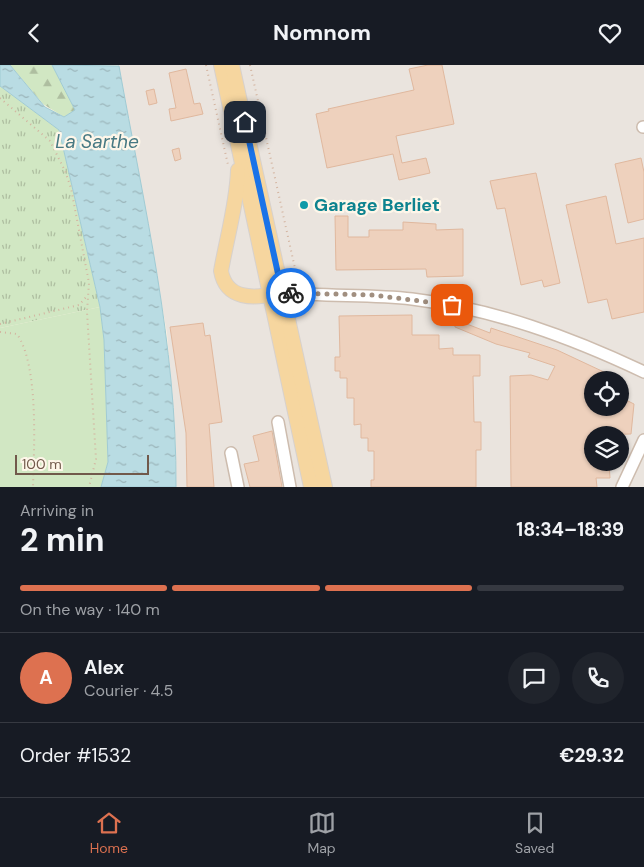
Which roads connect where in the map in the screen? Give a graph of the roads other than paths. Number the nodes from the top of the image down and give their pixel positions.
1 (221, 65) edge
2 (232, 65) edge
3 (239, 149) junction
4 (276, 294) junction
5 (644, 372) edge
6 (278, 422) dead end
7 (644, 439) edge
8 (231, 453) dead end
9 (238, 487) edge
10 (290, 487) edge
11 (311, 487) edge
12 (325, 487) edge
13 (622, 487) edge

1 - 3 main road
2 - 4 main road
3 - 4 main road
3 - 4 main road
4 - 5 street
4 - 11 main road
4 - 12 main road
6 - 10 street
7 - 13 street
8 - 9 street

